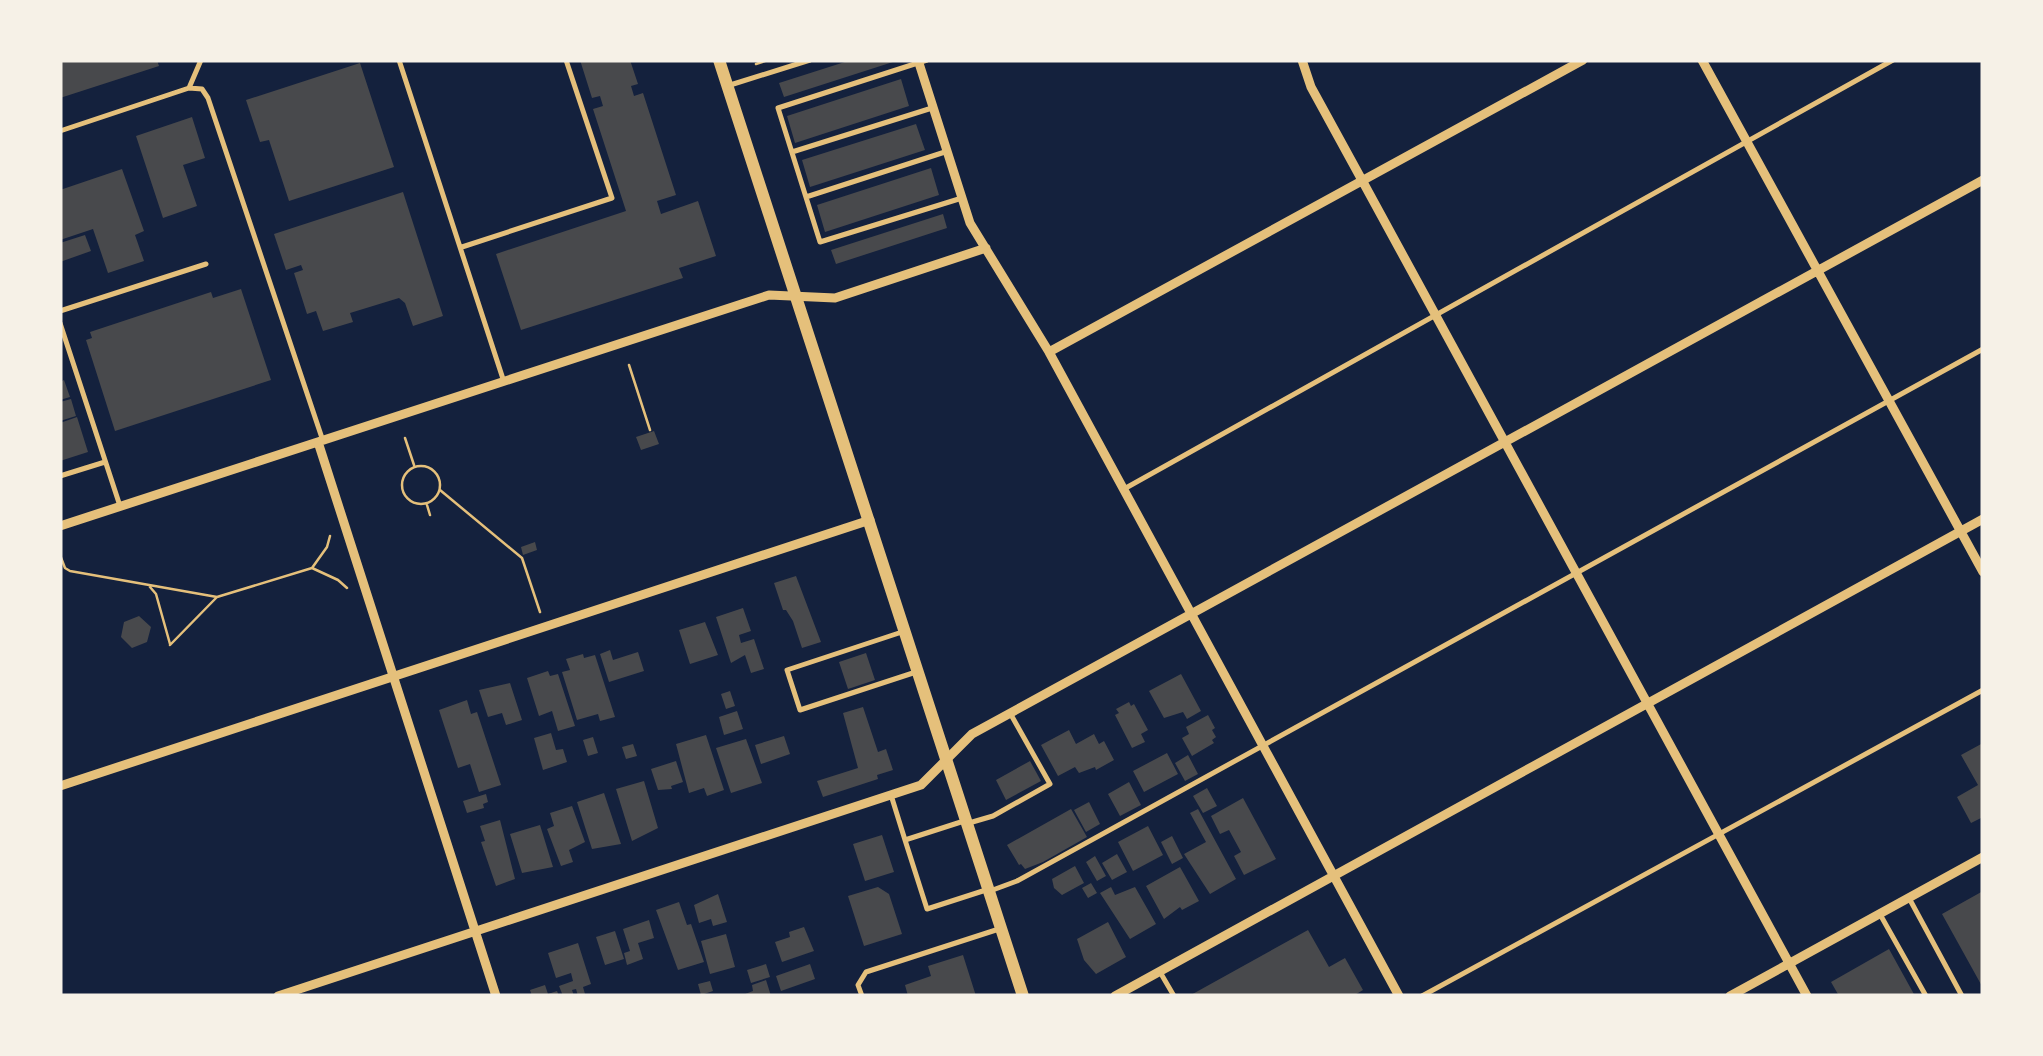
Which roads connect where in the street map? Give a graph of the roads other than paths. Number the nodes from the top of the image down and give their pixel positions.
1 (201, 60) edge
2 (400, 60) edge
3 (566, 60) edge
4 (718, 60) edge
5 (810, 60) edge
6 (1302, 60) edge
7 (1583, 60) edge
8 (1702, 60) edge
9 (1893, 60) edge
10 (921, 61) edge
11 (727, 86) junction
12 (189, 88) junction
13 (934, 108) junction
14 (60, 131) edge
15 (1748, 142) junction
16 (948, 151) junction
17 (792, 152) junction
18 (1983, 180) edge
19 (1363, 182) junction
20 (806, 197) junction
21 (962, 198) junction
22 (462, 247) junction
23 (986, 248) junction
24 (206, 264) dead end
25 (1818, 270) junction
26 (798, 297) junction
27 (60, 310) edge
28 (1436, 317) junction
29 (60, 322) edge
30 (1983, 349) edge
31 (1049, 352) junction
32 (504, 382) junction
33 (1889, 400) junction
34 (320, 441) junction
35 (1505, 443) junction
36 (106, 462) junction
37 (60, 476) edge
38 (1124, 489) junction
39 (120, 506) junction
40 (1983, 519) edge
41 (870, 520) junction
42 (61, 524) edge
43 (1961, 531) junction
44 (1983, 572) edge
45 (1577, 574) junction
46 (1193, 614) junction
47 (906, 631) junction
48 (918, 671) junction
49 (394, 677) junction
50 (1983, 690) edge
51 (1647, 703) junction
52 (1010, 713) junction
53 (1263, 746) junction
54 (947, 760) junction
55 (60, 786) edge
56 (891, 795) junction
57 (967, 822) junction
58 (1719, 834) junction
59 (905, 840) junction
60 (1983, 858) edge
61 (1334, 876) junction
62 (989, 890) junction
63 (1908, 898) junction
64 (1880, 914) junction
65 (1001, 928) junction
66 (476, 931) junction
67 (1790, 964) junction
68 (1160, 972) junction
69 (278, 996) edge
70 (496, 996) edge
71 (862, 996) edge
72 (1023, 996) edge
73 (1115, 996) edge
74 (1174, 996) edge
75 (1399, 996) edge
76 (1422, 996) edge
77 (1730, 996) edge
78 (1807, 996) edge
79 (1926, 996) edge
80 (1962, 996) edge

1 - 12 lane
2 - 22 lane
3 - 22 lane
4 - 11 main road
5 - 11 lane
6 - 19 street
7 - 19 street
8 - 15 street
9 - 15 lane
10 - 13 street
10 - 17 lane
11 - 26 main road
12 - 14 lane
12 - 34 lane
13 - 16 street
13 - 17 lane
15 - 25 street
15 - 28 lane
16 - 20 lane
16 - 21 street
17 - 20 lane
18 - 25 street
19 - 28 street
19 - 31 street
20 - 21 lane
21 - 23 street
22 - 32 lane
23 - 26 street
23 - 31 street
24 - 27 lane
25 - 33 street
25 - 35 street
26 - 32 street
26 - 41 main road
28 - 35 street
28 - 38 lane
29 - 36 lane
30 - 33 lane
31 - 38 street
32 - 34 street
33 - 43 street
33 - 45 lane
34 - 39 street
34 - 49 street
35 - 45 street
35 - 46 street
36 - 37 lane
36 - 39 lane
38 - 46 street
39 - 42 street
40 - 43 street
41 - 47 main road
41 - 49 street
43 - 44 street
43 - 51 street
45 - 51 street
45 - 53 lane
46 - 52 street
46 - 53 street
47 - 48 main road
47 - 48 lane
48 - 54 main road
49 - 55 street
49 - 66 street
50 - 58 lane
51 - 58 street
51 - 61 street
52 - 54 street
52 - 57 lane
53 - 61 street
53 - 62 lane
54 - 56 street
54 - 57 main road
56 - 59 lane
56 - 66 street
57 - 59 lane
57 - 62 main road
58 - 67 street
58 - 76 lane
59 - 62 lane
60 - 63 street
61 - 68 street
61 - 75 street
62 - 65 main road
63 - 64 street
63 - 80 lane
64 - 67 street
64 - 79 lane
65 - 71 lane
65 - 72 main road
66 - 69 street
66 - 70 street
67 - 77 street
67 - 78 street
68 - 73 street
68 - 74 lane

